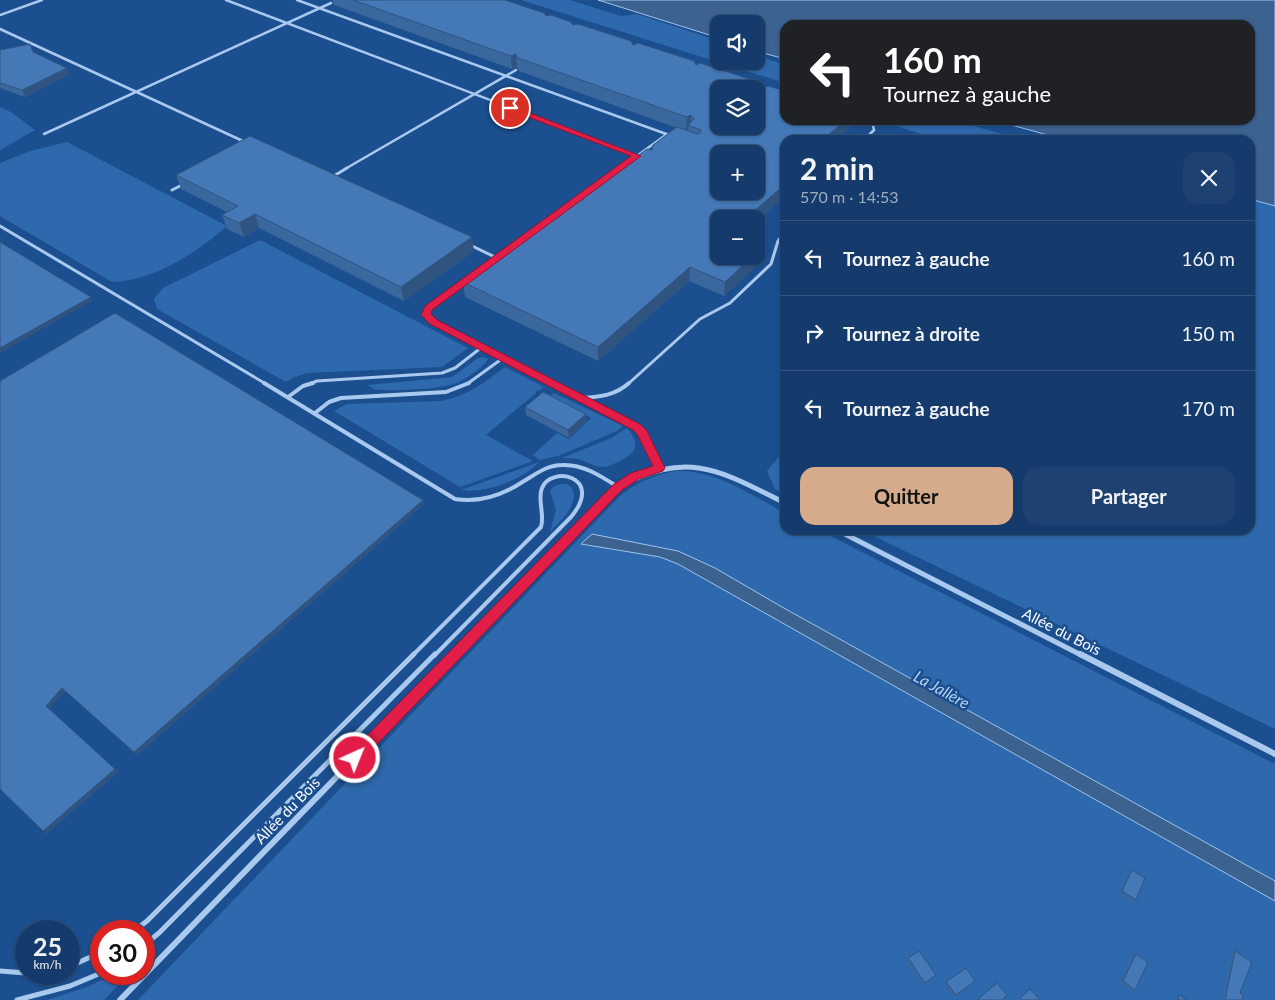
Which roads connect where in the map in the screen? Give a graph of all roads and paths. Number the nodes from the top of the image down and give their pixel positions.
1 (42, 0) edge
2 (226, 0) edge
3 (297, 0) edge
4 (331, 4) dead end
5 (320, 8) junction
6 (0, 16) edge
7 (287, 23) junction
8 (0, 29) edge
9 (516, 70) edge
10 (505, 76) junction
11 (137, 92) junction
12 (473, 94) junction
13 (44, 134) dead end
14 (667, 134) junction
15 (674, 137) edge
16 (246, 142) edge
17 (637, 156) junction
18 (644, 158) edge
19 (188, 182) edge
20 (336, 184) edge
21 (172, 190) dead end
22 (568, 206) junction
23 (575, 209) edge
24 (0, 226) edge
25 (780, 236) edge
26 (461, 241) edge
27 (497, 258) junction
28 (488, 264) junction
29 (495, 267) edge
30 (482, 347) junction
31 (504, 358) junction
32 (288, 397) junction
33 (579, 397) junction
34 (315, 413) junction
35 (659, 468) junction
36 (618, 487) junction
37 (780, 501) edge
38 (847, 535) edge
39 (1275, 754) edge
40 (148, 920) edge
41 (155, 936) edge
42 (0, 970) edge
43 (15, 972) edge
44 (90, 978) edge
45 (17, 1000) edge
46 (120, 1000) edge

1 - 6 lane
2 - 7 lane
3 - 5 lane
4 - 5 lane
5 - 7 lane
5 - 10 lane
7 - 11 lane
7 - 12 lane
8 - 11 lane
9 - 10 lane
10 - 12 lane
10 - 14 lane
11 - 13 lane
11 - 16 lane
12 - 17 lane
12 - 20 lane
14 - 15 lane
14 - 17 lane
17 - 18 lane
17 - 22 lane
19 - 21 lane
22 - 23 lane
22 - 27 lane
24 - 32 lane
25 - 33 lane
26 - 27 lane
27 - 28 lane
28 - 29 lane
28 - 30 lane
30 - 31 lane
30 - 32 lane
31 - 33 lane
31 - 34 lane
32 - 34 lane
33 - 35 lane
34 - 36 lane
35 - 36 street, Allée du Bois
35 - 37 street, Allée du Bois
36 - 46 street, Allée du Bois
38 - 39 street, Allée du Bois
40 - 41 lane
42 - 43 lane
44 - 45 lane

